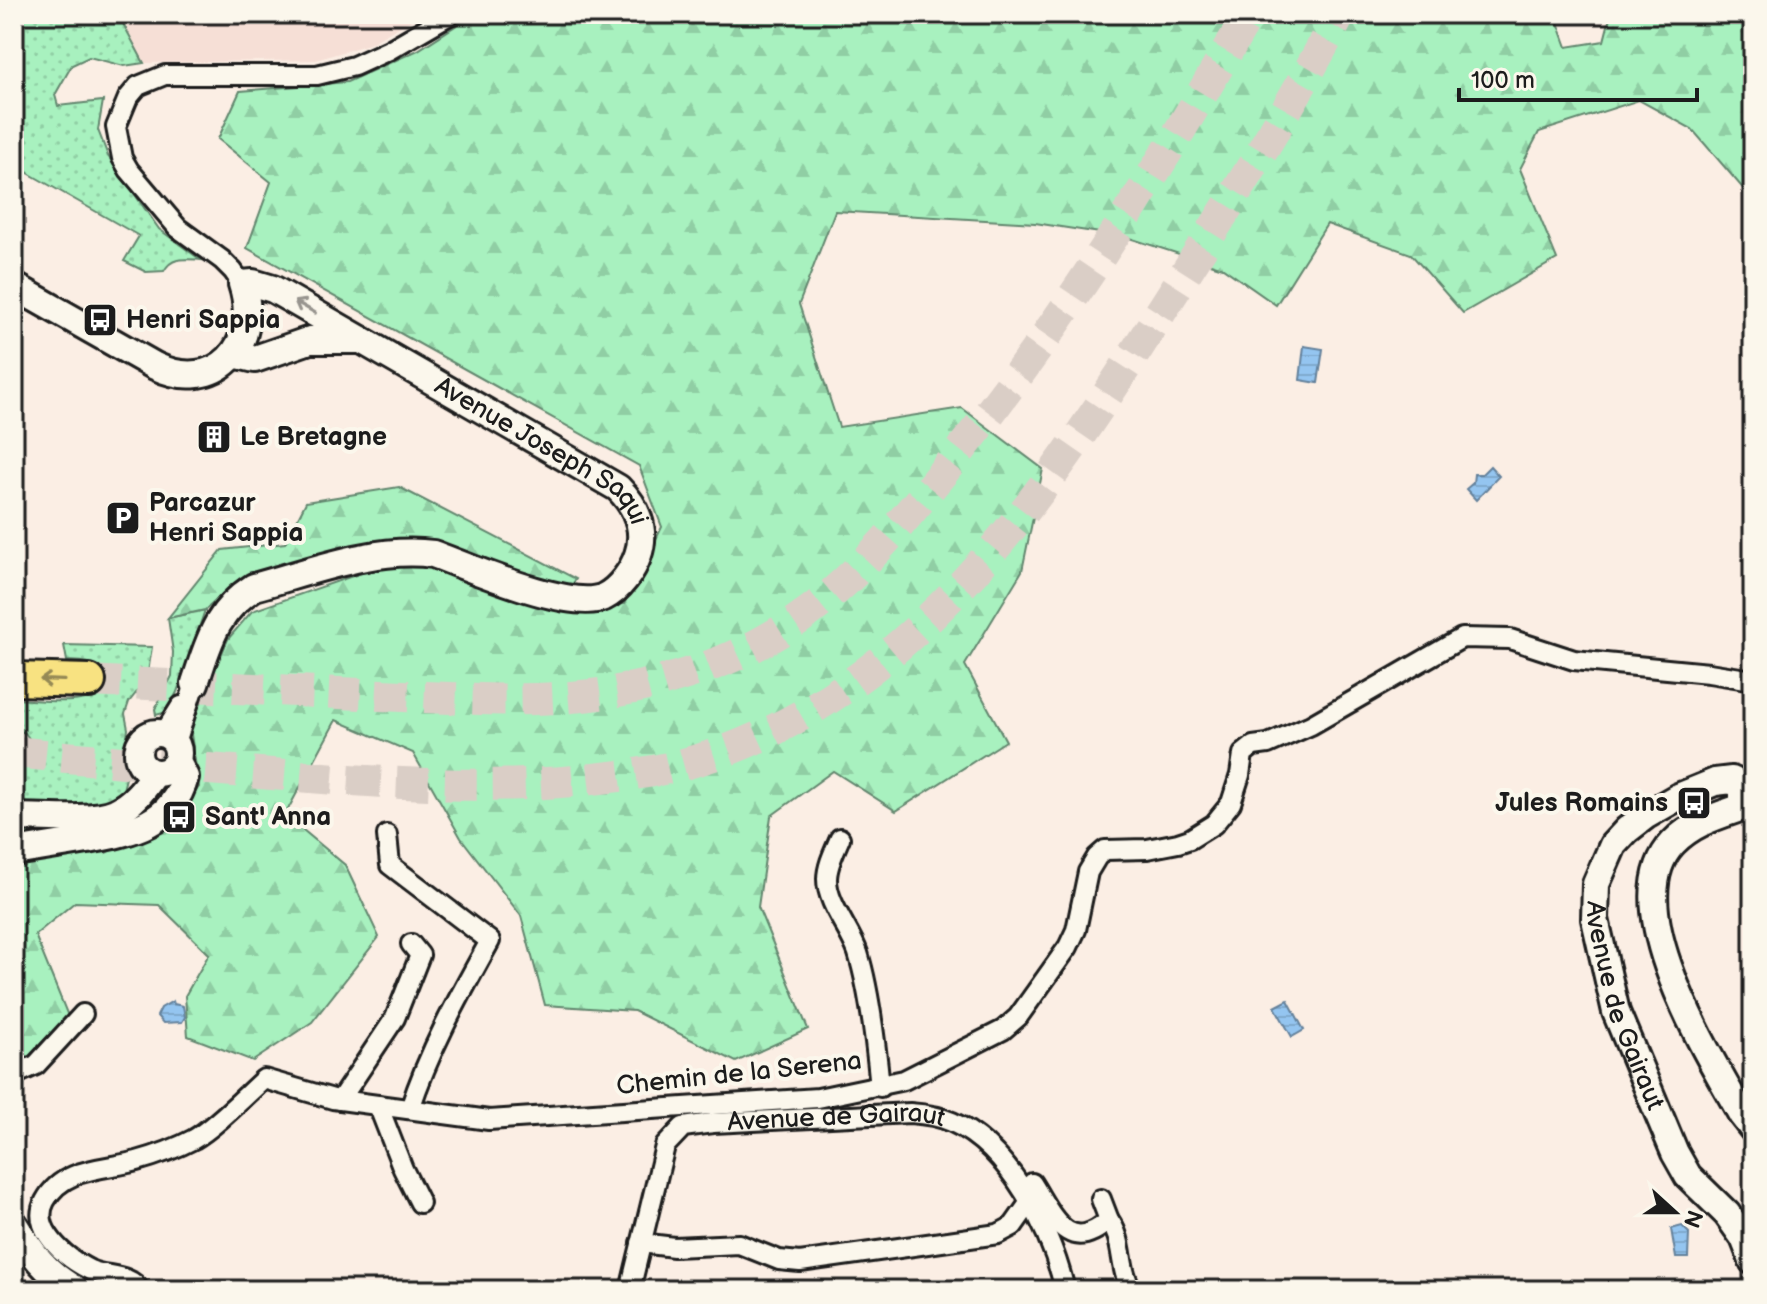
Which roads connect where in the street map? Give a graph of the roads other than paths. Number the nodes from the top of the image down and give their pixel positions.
1 (451, 14) edge
2 (242, 284) junction
3 (14, 286) edge
4 (364, 341) junction
5 (234, 354) junction
6 (14, 679) edge
7 (1753, 680) edge
8 (89, 681) tunnel mouth
9 (195, 683) joint
10 (163, 755) junction
11 (1748, 808) edge
12 (14, 817) edge
13 (387, 835) dead end
14 (840, 838) dead end
15 (14, 852) edge
16 (411, 944) dead end
17 (83, 1014) dead end
18 (14, 1075) edge
19 (880, 1087) junction
20 (340, 1100) junction
21 (378, 1105) junction
22 (410, 1109) junction
23 (1753, 1129) edge
24 (991, 1151) junction
25 (1101, 1199) dead end
26 (1030, 1202) junction
27 (420, 1203) dead end
28 (1109, 1220) junction
29 (14, 1224) edge
30 (641, 1243) junction
31 (1753, 1261) edge
32 (76, 1290) edge
33 (139, 1290) edge
34 (630, 1290) edge
35 (1065, 1290) edge
36 (1132, 1290) edge

1 - 2 street
4 -> 2 street, Avenue Joseph Saqui
2 - 5 street
3 - 5 street
4 - 5 street
4 - 9 street, Avenue Joseph Saqui
8 -> 6 highway
7 - 19 street, Chemin de la Serena
9 - 10 street, Avenue Joseph Saqui
10 - 12 street
10 - 15 street
11 - 23 street
11 - 31 street, Avenue de Gairaut
13 - 22 street
14 - 19 street
16 - 20 street
17 - 18 street
19 - 22 street, Chemin de la Serena
20 - 21 street, Chemin de la Serena
20 - 33 street, Chemin de la Serena
21 - 22 street, Chemin de la Serena
21 - 27 street
24 - 26 street, Avenue de Gairaut
24 - 28 street
24 - 30 street, Avenue de Gairaut
25 - 28 street
26 - 30 street
26 - 35 street, Avenue de Gairaut
28 - 36 street
29 - 32 street
30 - 34 street, Avenue de Gairaut

